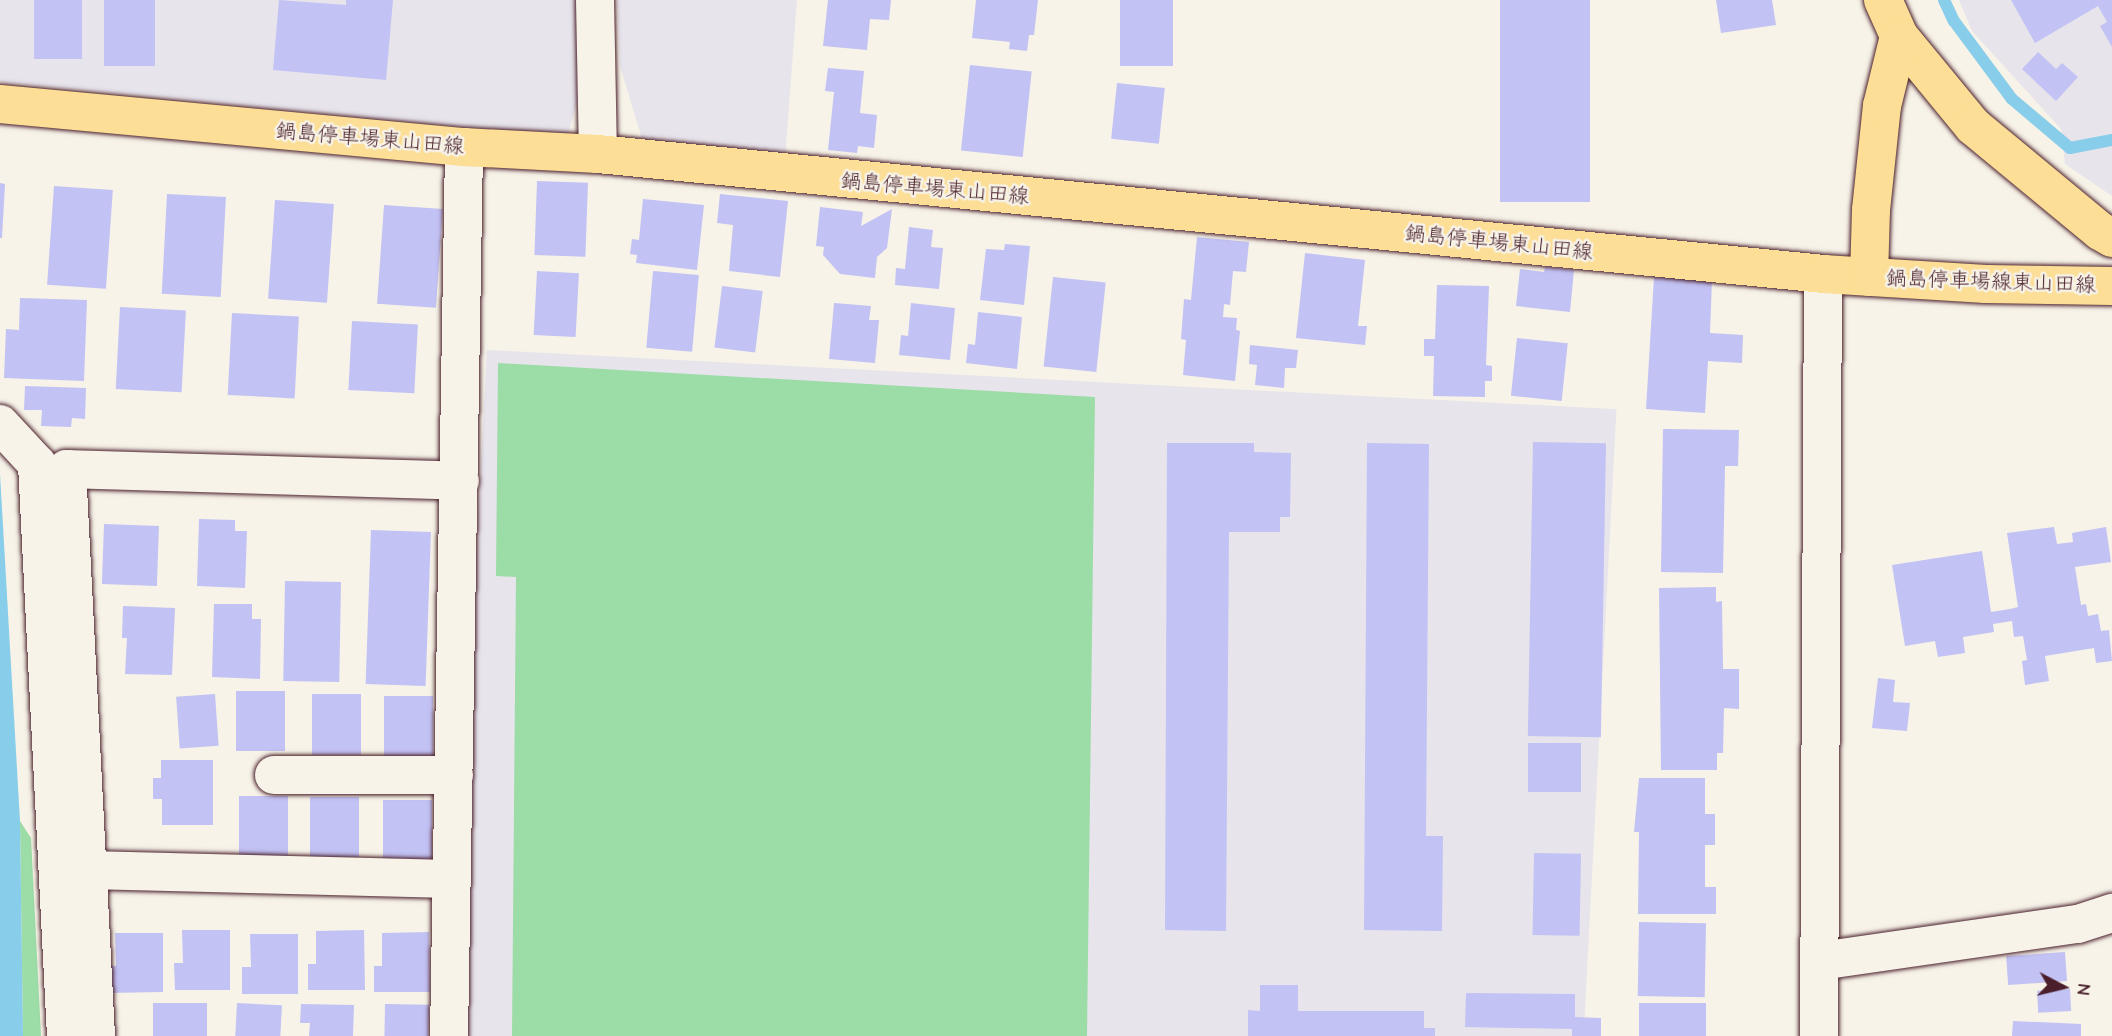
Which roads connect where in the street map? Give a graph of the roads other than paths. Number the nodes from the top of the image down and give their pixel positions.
1 (595, 0) edge
2 (1883, 0) edge
3 (1899, 36) junction
4 (0, 104) edge
5 (464, 147) junction
6 (598, 155) junction
7 (2112, 238) edge
8 (1823, 274) junction
9 (1869, 276) junction
10 (2112, 286) edge
11 (0, 424) edge
12 (460, 481) junction
13 (274, 775) dead end
14 (454, 775) junction
15 (87, 870) junction
16 (452, 879) junction
17 (2112, 913) edge
18 (1820, 961) junction
19 (66, 1036) edge
20 (96, 1036) edge
21 (449, 1036) edge
22 (1819, 1036) edge

1 - 6 street
2 - 3 main road
3 - 7 main road
3 - 9 main road
4 - 5 main road, 鍋島停車場東山田線
5 - 6 main road, 鍋島停車場東山田線
5 - 12 street
6 - 8 main road, 鍋島停車場東山田線
8 - 9 main road, 鍋島停車場東山田線
8 - 18 street
9 - 10 main road, 鍋島停車場線東山田線
11 - 19 street
12 - 14 street
12 - 15 street
13 - 14 street
14 - 16 street
15 - 16 street
15 - 20 street
16 - 21 street
17 - 18 street
18 - 22 street

